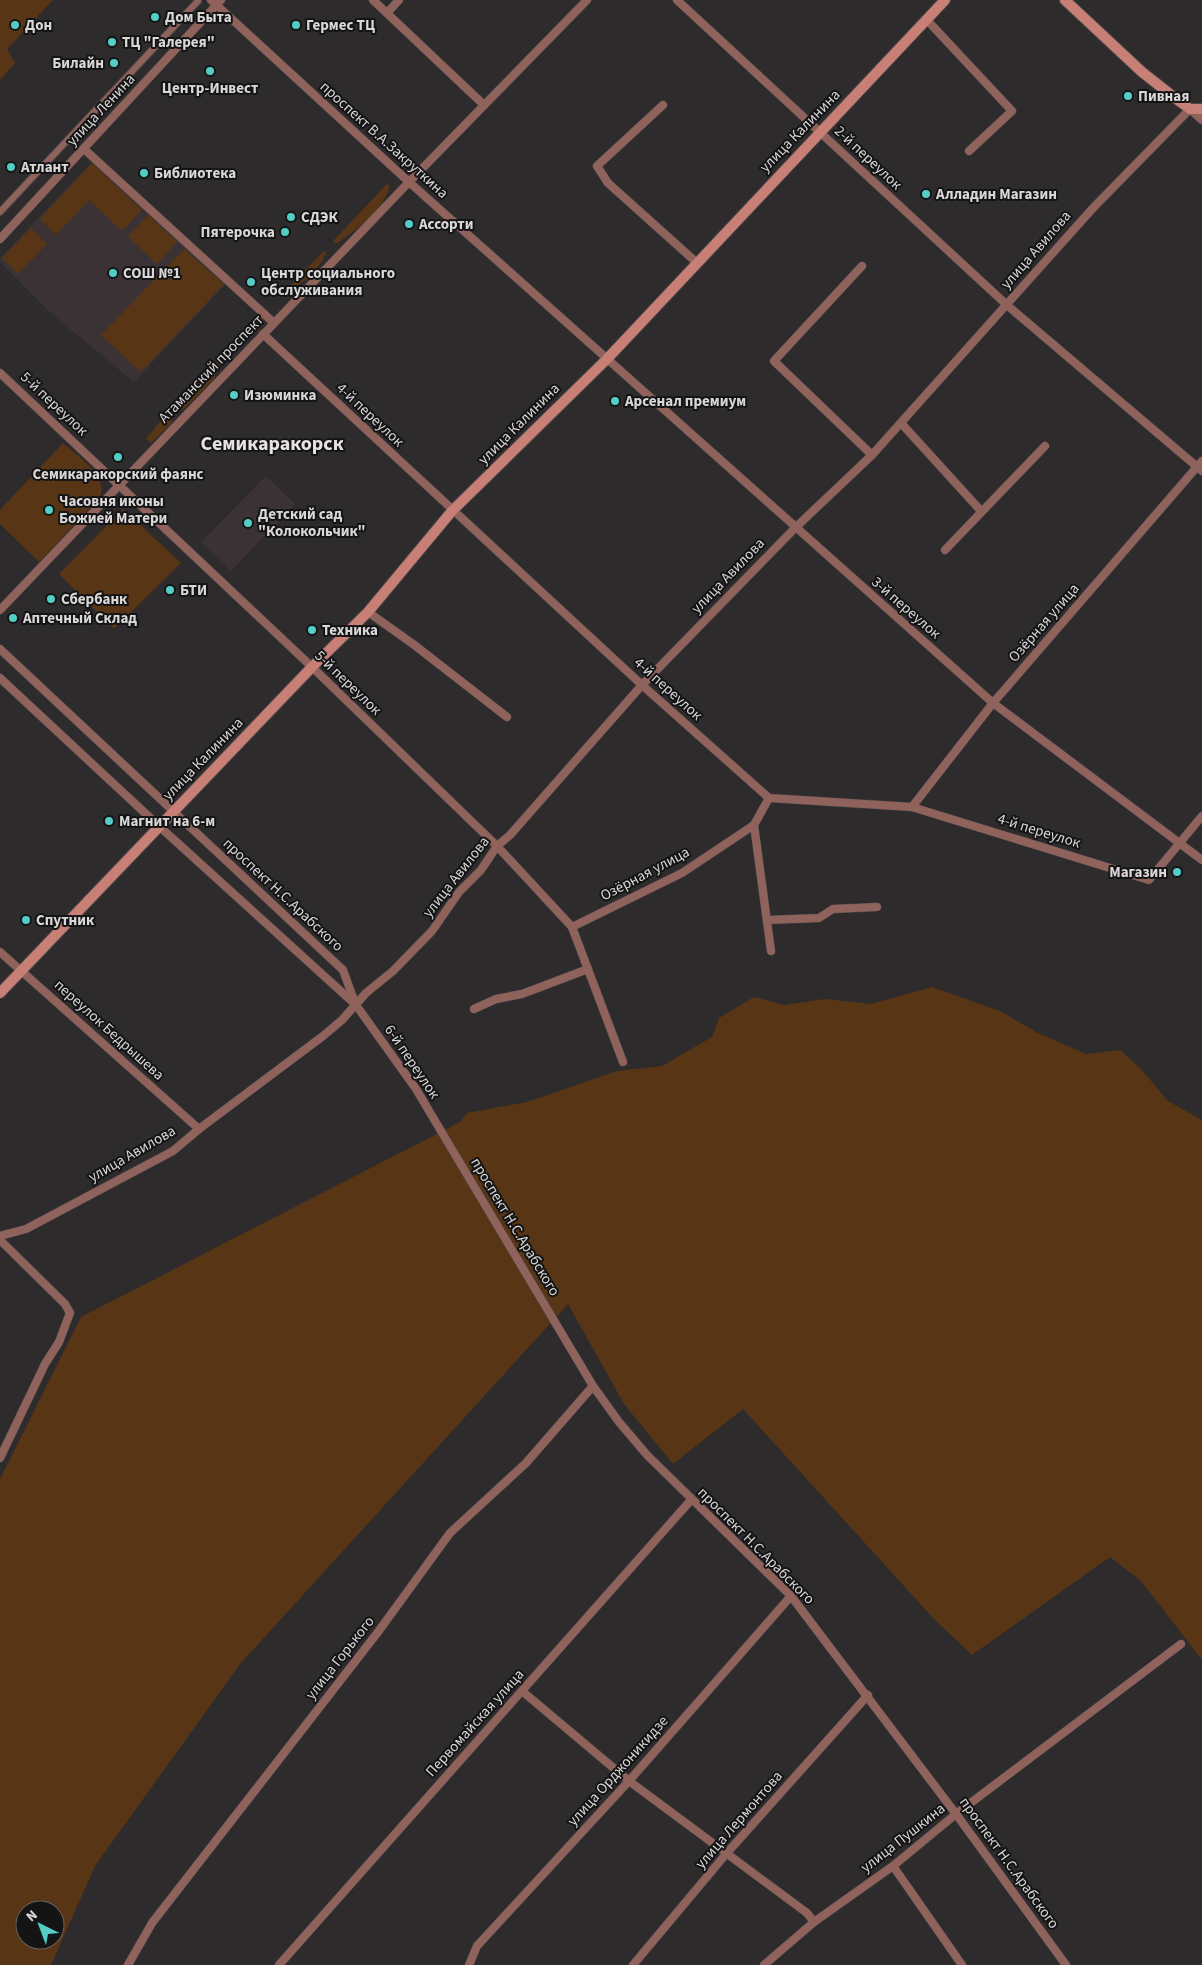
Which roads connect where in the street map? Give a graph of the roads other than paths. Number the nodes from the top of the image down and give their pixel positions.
1 (373, 0) edge
2 (399, 0) edge
3 (587, 0) edge
4 (677, 0) edge
5 (945, 0) edge
6 (1065, 0) edge
7 (198, 1) edge
8 (216, 2) edge
9 (387, 13) junction
10 (926, 19) junction
11 (484, 105) junction
12 (663, 105) dead end
13 (1190, 109) junction
14 (1202, 109) edge
15 (1202, 120) edge
16 (820, 132) junction
17 (84, 149) junction
18 (969, 151) dead end
19 (409, 182) junction
20 (0, 212) edge
21 (0, 239) edge
22 (696, 262) junction
23 (862, 266) dead end
24 (1008, 306) junction
25 (274, 323) junction
26 (263, 334) junction
27 (607, 358) junction
28 (0, 373) edge
29 (901, 423) junction
30 (1044, 446) dead end
31 (872, 455) junction
32 (1200, 466) edge
33 (119, 485) junction
34 (452, 511) junction
35 (981, 512) junction
36 (795, 528) junction
37 (945, 550) dead end
38 (0, 610) edge
39 (368, 612) junction
40 (0, 649) edge
41 (312, 667) junction
42 (0, 678) edge
43 (642, 685) junction
44 (993, 703) junction
45 (507, 717) dead end
46 (769, 798) junction
47 (912, 807) junction
48 (174, 812) junction
49 (1202, 816) edge
50 (754, 825) junction
51 (160, 827) junction
52 (1177, 843) junction
53 (497, 846) junction
54 (1202, 860) edge
55 (877, 907) dead end
56 (767, 920) junction
57 (572, 927) junction
58 (771, 951) dead end
59 (0, 952) edge
60 (588, 969) junction
61 (22, 970) junction
62 (0, 994) edge
63 (356, 1005) junction
64 (474, 1009) dead end
65 (623, 1062) dead end
66 (198, 1129) junction
67 (444, 1135) joint
68 (0, 1236) edge
69 (0, 1240) edge
70 (593, 1386) junction
71 (0, 1458) edge
72 (691, 1500) junction
73 (791, 1596) junction
74 (1181, 1644) dead end
75 (522, 1691) junction
76 (868, 1696) junction
77 (629, 1781) junction
78 (956, 1814) junction
79 (726, 1854) junction
80 (893, 1866) junction
81 (814, 1922) junction
82 (128, 1965) edge
83 (279, 1965) edge
84 (469, 1965) edge
85 (634, 1965) edge
86 (764, 1965) edge
87 (962, 1965) edge
88 (1066, 1965) edge

1 - 9 street
2 - 9 street
3 - 11 street, Атаманский проспект
4 - 16 street, 2-й переулок
5 - 10 main road, улица Калинина
6 - 13 main road
7 - 20 street
8 - 17 street, улица Ленина
8 - 19 street, проспект В.А.Закруткина
9 - 11 street
10 - 16 main road, улица Калинина
10 - 18 street
11 - 19 street, Атаманский проспект
12 - 22 street
13 - 14 main road
13 - 15 street
13 - 24 street, улица Авилова
16 - 22 main road, улица Калинина
16 - 24 street, 2-й переулок
17 - 21 street, улица Ленина
17 - 25 street
19 - 25 street, Атаманский проспект
19 - 27 street, проспект В.А.Закруткина
22 - 27 main road, улица Калинина
23 - 31 street
24 - 29 street, улица Авилова
24 - 32 street, 2-й переулок
25 - 26 street, Атаманский проспект
26 - 33 street, Атаманский проспект
26 - 34 street, 4-й переулок
27 - 34 main road, улица Калинина
27 - 36 street, 3-й переулок
28 - 33 street, 5-й переулок
29 - 31 street, улица Авилова
29 - 35 street
30 - 35 street
31 - 36 street, улица Авилова
32 - 44 street, Озёрная улица
33 - 38 street, Атаманский проспект
33 - 41 street, 5-й переулок
34 - 39 main road, улица Калинина
34 - 43 street, 4-й переулок
35 - 37 street
36 - 43 street, улица Авилова
36 - 44 street, 3-й переулок
39 - 41 main road, улица Калинина
39 - 45 street
40 - 48 street, проспект Н.С.Арабского
41 - 48 main road, улица Калинина
41 - 53 street, 5-й переулок
42 - 51 street, проспект Н.С.Арабского
43 - 46 street, 4-й переулок
43 - 53 street, улица Авилова
44 - 47 street, Озёрная улица
44 - 52 street, 3-й переулок
46 - 47 street, 4-й переулок
46 - 50 street
47 - 52 street, 4-й переулок
48 - 51 main road, улица Калинина
48 - 63 street, проспект Н.С.Арабского
49 - 52 street
50 - 56 street
50 - 57 street, Озёрная улица
51 - 61 main road, улица Калинина
51 - 63 street, проспект Н.С.Арабского
52 - 54 street, 3-й переулок
53 - 57 street, 5-й переулок
53 - 63 street, улица Авилова
55 - 56 street
56 - 58 street
57 - 60 street, 5-й переулок
59 - 61 street, переулок Бедрышева
60 - 64 street
60 - 65 street, 5-й переулок
61 - 62 main road, улица Калинина
61 - 66 street, переулок Бедрышева
63 - 66 street, улица Авилова
63 - 67 street, 6-й переулок
66 - 68 street, улица Авилова
67 - 70 street, проспект Н.С.Арабского
69 - 71 street
70 - 72 street, проспект Н.С.Арабского
70 - 82 street, улица Горького
72 - 73 street, проспект Н.С.Арабского
72 - 75 street, Первомайская улица
73 - 76 street, проспект Н.С.Арабского
73 - 77 street, улица Орджоникидзе
74 - 78 street, улица Пушкина
75 - 77 street
75 - 83 street, Первомайская улица
76 - 78 street, проспект Н.С.Арабского
76 - 79 street, улица Лермонтова
77 - 79 street
77 - 84 street, улица Орджоникидзе
78 - 80 street, улица Пушкина
78 - 88 street, проспект Н.С.Арабского
79 - 81 street
79 - 85 street, улица Лермонтова
80 - 81 street, улица Пушкина
80 - 87 street
81 - 86 street, улица Пушкина

